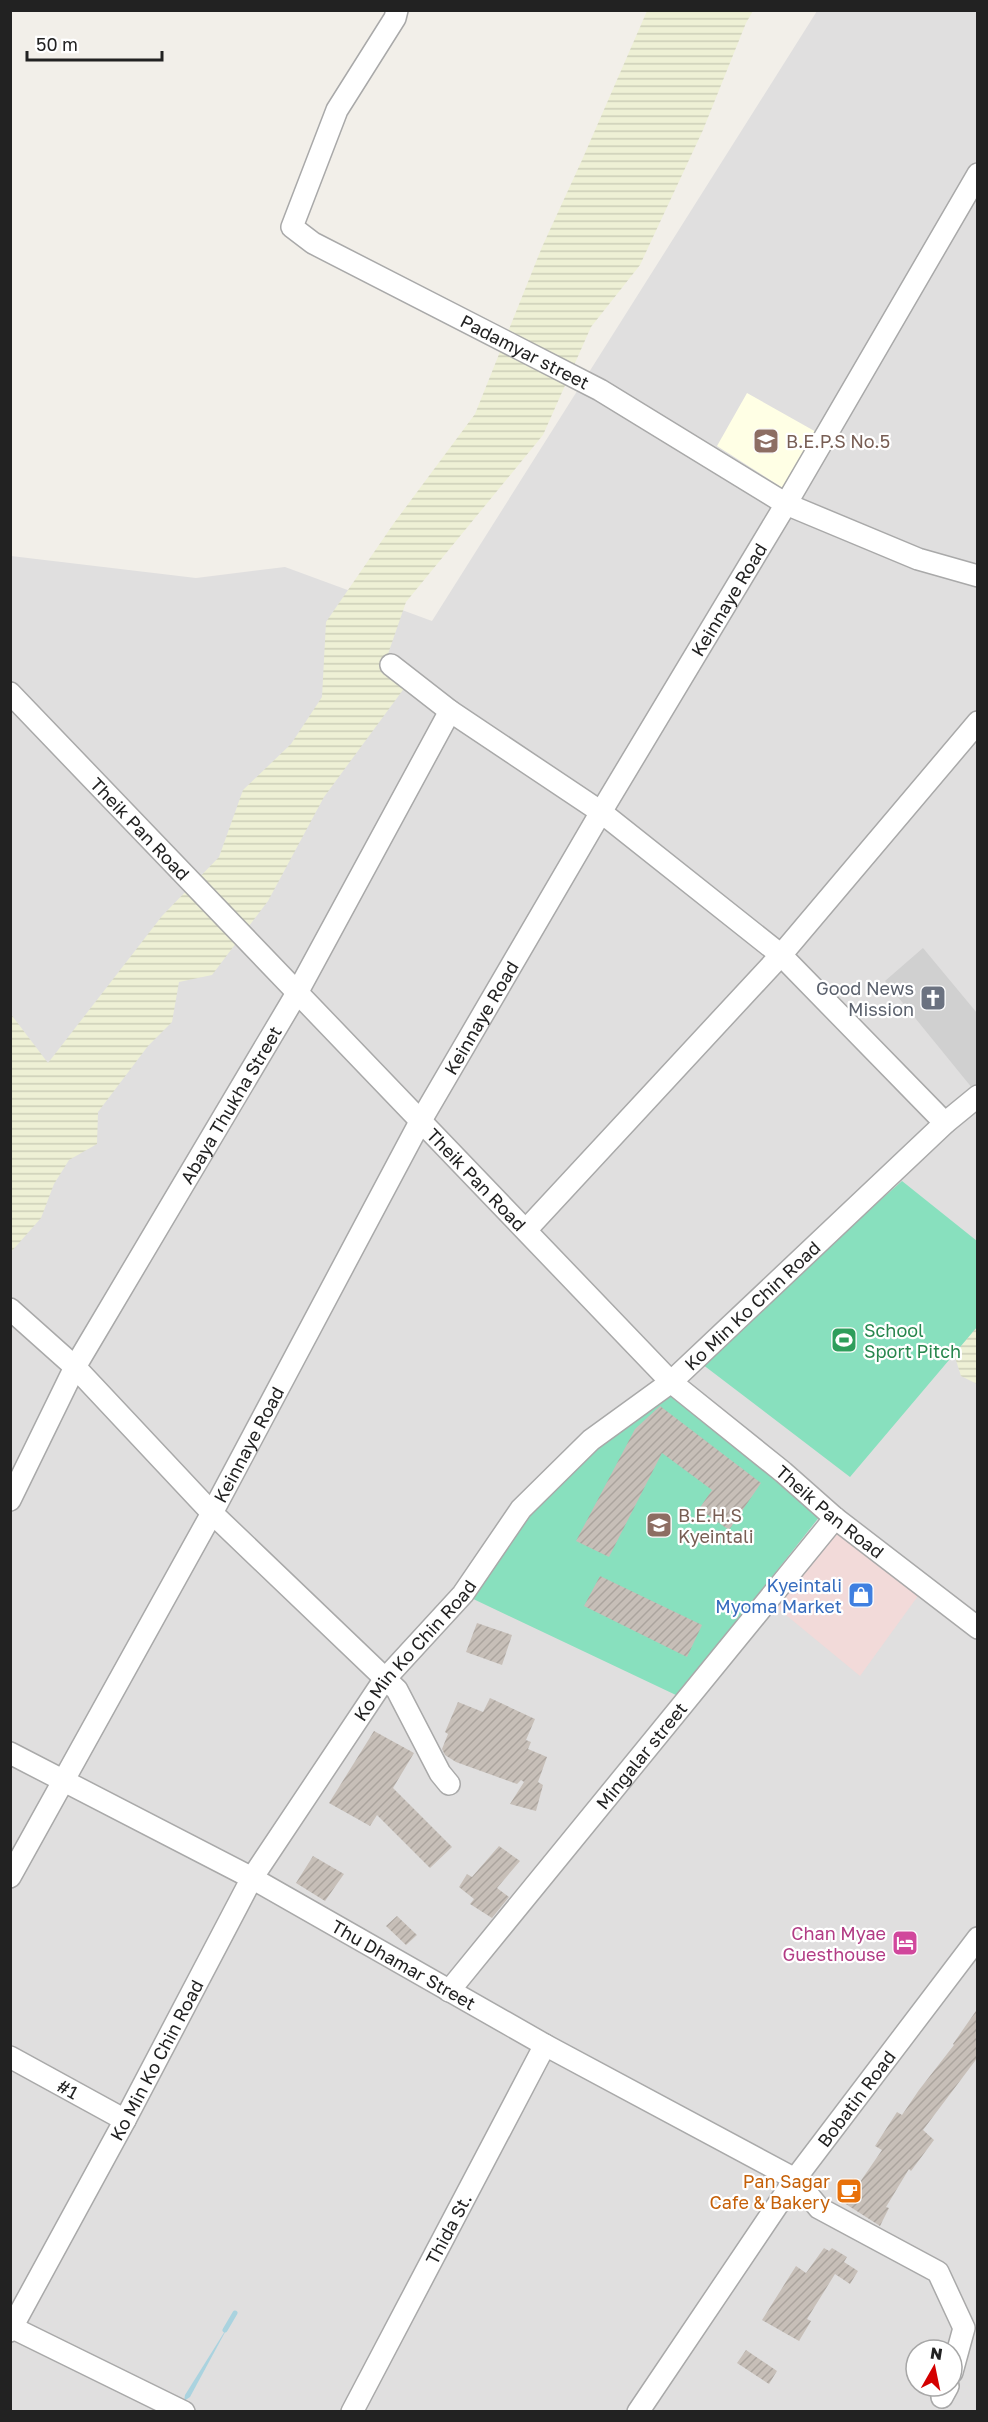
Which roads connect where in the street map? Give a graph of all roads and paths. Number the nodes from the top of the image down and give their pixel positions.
1 (397, 10) edge
2 (978, 174) edge
3 (786, 504) junction
4 (978, 576) edge
5 (391, 665) dead end
6 (10, 693) edge
7 (450, 711) junction
8 (978, 722) edge
9 (601, 812) junction
10 (781, 955) junction
11 (297, 993) junction
12 (978, 1096) edge
13 (420, 1122) junction
14 (945, 1123) junction
15 (526, 1230) junction
16 (10, 1309) edge
17 (75, 1367) junction
18 (671, 1382) junction
19 (10, 1500) edge
20 (212, 1513) junction
21 (835, 1518) junction
22 (978, 1628) edge
23 (384, 1680) junction
24 (10, 1753) edge
25 (63, 1782) junction
26 (449, 1784) dead end
27 (10, 1877) edge
28 (252, 1878) junction
29 (978, 1938) edge
30 (449, 1991) junction
31 (544, 2045) junction
32 (10, 2057) edge
33 (125, 2120) junction
34 (795, 2179) junction
35 (12, 2330) edge
36 (961, 2338) edge
37 (184, 2412) edge
38 (352, 2412) edge
39 (638, 2412) edge

1 - 3 street, Padamyar street
2 - 3 street, Keinnaye Road
3 - 4 street, Padamyar street
3 - 9 street, Keinnaye Road
5 - 7 street
6 - 11 street, Theik Pan Road
7 - 9 street
7 - 11 street, Abaya Thukha Street
8 - 10 street
9 - 10 street
9 - 13 street, Keinnaye Road
10 - 14 street
10 - 15 street
11 - 13 street, Theik Pan Road
11 - 17 street, Abaya Thukha Street
12 - 14 street, Ko Min Ko Chin Road
13 - 15 street, Theik Pan Road
13 - 20 street, Keinnaye Road
14 - 18 street, Ko Min Ko Chin Road
15 - 18 street, Theik Pan Road
16 - 17 street
17 - 19 street, Abaya Thukha Street
17 - 20 street
18 - 21 street, Theik Pan Road
18 - 23 street, Ko Min Ko Chin Road
20 - 23 street
20 - 25 street, Keinnaye Road
21 - 22 street, Theik Pan Road
21 - 30 street, Mingalar street
23 - 26 street
23 - 28 street, Ko Min Ko Chin Road
24 - 25 street, Thu Dhamar Street
25 - 27 street, Keinnaye Road
25 - 28 street, Thu Dhamar Street
28 - 30 street, Thu Dhamar Street
28 - 33 street, Ko Min Ko Chin Road
29 - 34 street, Bobatin Road
30 - 31 street, Thu Dhamar Street
31 - 34 street, Thu Dhamar Street
31 - 38 street, Thida St.
32 - 33 street, #1
33 - 35 street, Ko Min Ko Chin Road
34 - 36 street
34 - 39 street, Bobatin Road
35 - 37 street

